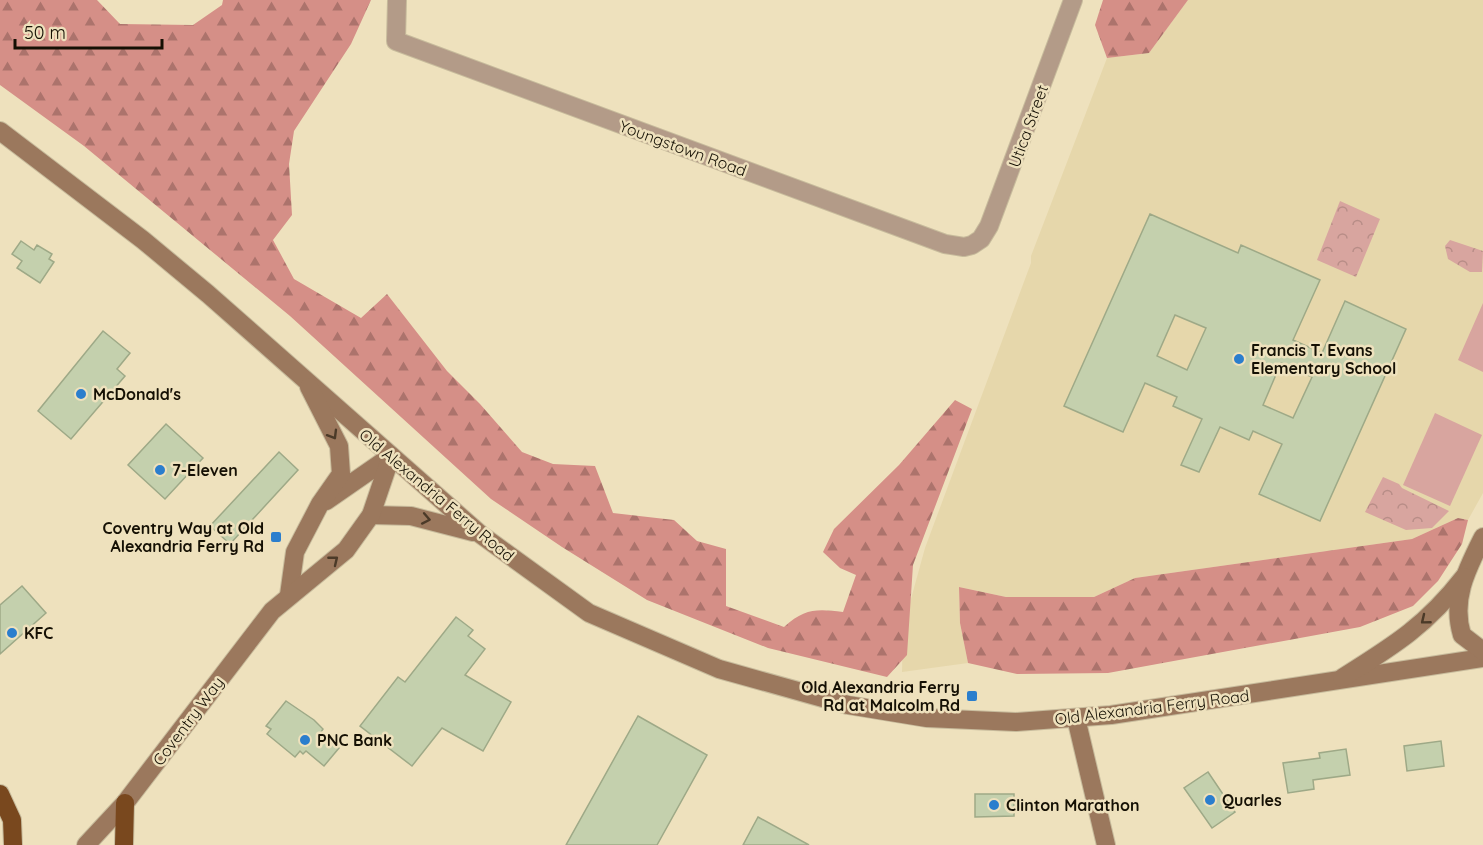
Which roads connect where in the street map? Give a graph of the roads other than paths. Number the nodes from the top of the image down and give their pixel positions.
1 (397, 0) edge
2 (1073, 0) edge
3 (0, 131) edge
4 (972, 245) joint
5 (307, 383) junction
6 (391, 456) junction
7 (320, 504) junction
8 (371, 515) junction
9 (480, 534) junction
10 (1483, 537) edge
11 (1464, 576) junction
12 (289, 596) junction
13 (1483, 651) edge
14 (1483, 658) edge
15 (1335, 682) junction
16 (1076, 718) junction
17 (0, 794) edge
18 (125, 803) junction
19 (13, 845) edge
20 (86, 845) edge
21 (124, 845) edge
22 (1106, 845) edge

1 - 4 street, Youngstown Road
2 - 4 street, Utica Street
3 - 5 main road, Old Alexandria Ferry Road
5 - 6 main road, Old Alexandria Ferry Road
5 -> 7 main road
6 - 7 main road
6 - 8 main road, Coventry Way
6 - 9 main road, Old Alexandria Ferry Road
7 - 12 main road
8 -> 9 main road
12 -> 8 main road, Coventry Way
9 - 16 main road, Old Alexandria Ferry Road
10 - 11 main road
11 - 13 main road
11 -> 15 main road
12 - 18 main road, Coventry Way
14 - 15 main road, Old Alexandria Ferry Road
15 - 16 main road, Old Alexandria Ferry Road
16 - 22 main road
17 - 19 highway
18 - 20 main road, Coventry Way
18 - 21 highway

